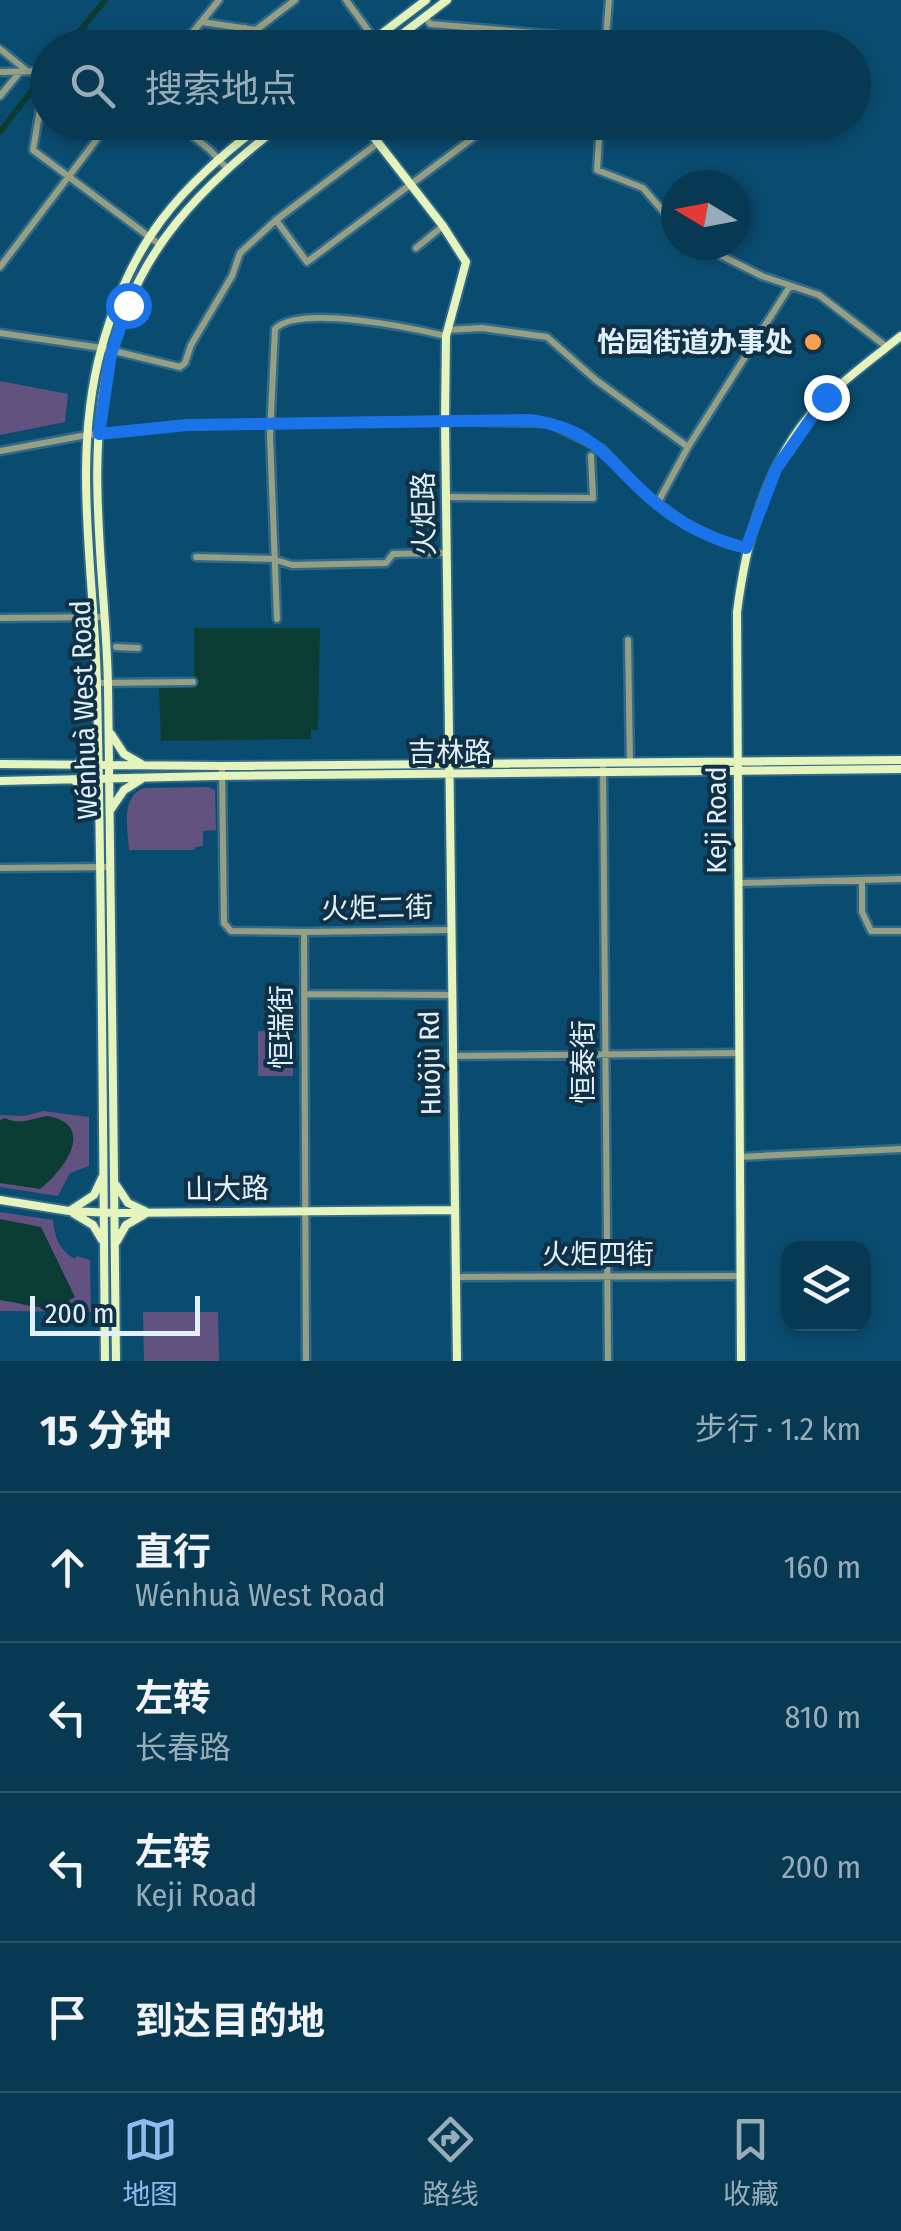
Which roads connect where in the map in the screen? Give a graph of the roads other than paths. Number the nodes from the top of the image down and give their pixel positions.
1 (219, 0) edge
2 (294, 0) edge
3 (346, 0) edge
4 (426, 0) edge
5 (447, 0) edge
6 (609, 0) edge
7 (426, 16) junction
8 (202, 22) junction
9 (244, 28) joint
10 (195, 30) edge
11 (368, 30) edge
12 (385, 30) edge
13 (407, 30) edge
14 (485, 30) edge
15 (606, 30) edge
16 (0, 50) edge
17 (24, 71) junction
18 (30, 71) edge
19 (0, 72) edge
20 (0, 96) edge
21 (35, 140) edge
22 (96, 140) edge
23 (198, 140) edge
24 (241, 140) edge
25 (261, 140) edge
26 (376, 140) edge
27 (470, 140) edge
28 (599, 140) edge
29 (378, 143) junction
30 (218, 157) junction
31 (226, 168) junction
32 (68, 177) junction
33 (411, 184) junction
34 (661, 209) edge
35 (276, 220) junction
36 (444, 226) junction
37 (148, 237) junction
38 (159, 244) junction
39 (416, 248) dead end
40 (725, 260) edge
41 (0, 267) edge
42 (790, 286) junction
43 (447, 333) junction
44 (0, 334) edge
45 (901, 336) edge
46 (887, 347) junction
47 (102, 348) junction
48 (112, 350) junction
49 (445, 421) junction
50 (271, 423) junction
51 (99, 434) junction
52 (88, 435) junction
53 (688, 447) junction
54 (0, 452) edge
55 (591, 456) dead end
56 (446, 497) junction
57 (657, 504) junction
58 (746, 548) junction
59 (446, 553) junction
60 (196, 557) dead end
61 (273, 559) junction
62 (104, 617) junction
63 (0, 618) edge
64 (92, 618) junction
65 (276, 619) dead end
66 (628, 640) dead end
67 (116, 647) dead end
68 (138, 648) dead end
69 (97, 682) junction
70 (108, 682) junction
71 (192, 682) dead end
72 (108, 730) junction
73 (98, 731) junction
74 (901, 760) edge
75 (603, 763) junction
76 (630, 763) junction
77 (0, 764) edge
78 (67, 766) junction
79 (147, 766) junction
80 (738, 766) junction
81 (98, 767) junction
82 (450, 769) junction
83 (901, 770) edge
84 (222, 771) junction
85 (109, 772) junction
86 (603, 774) junction
87 (98, 777) junction
88 (145, 777) junction
89 (66, 779) junction
90 (0, 781) edge
91 (99, 812) junction
92 (110, 813) junction
93 (100, 866) junction
94 (110, 867) junction
95 (0, 868) edge
96 (901, 878) edge
97 (862, 881) junction
98 (739, 884) junction
99 (450, 930) junction
100 (901, 931) edge
101 (304, 932) junction
102 (304, 994) junction
103 (451, 995) junction
104 (738, 1054) junction
105 (452, 1056) junction
106 (606, 1056) junction
107 (901, 1149) edge
108 (740, 1157) junction
109 (109, 1173) junction
110 (0, 1200) edge
111 (69, 1210) junction
112 (455, 1210) junction
113 (304, 1211) junction
114 (109, 1213) junction
115 (150, 1213) junction
116 (110, 1258) junction
117 (607, 1276) junction
118 (740, 1276) junction
119 (456, 1277) junction
120 (106, 1361) edge
121 (116, 1361) edge
122 (306, 1361) edge
123 (456, 1361) edge
124 (608, 1361) edge
125 (741, 1361) edge

1 - 8 street
2 - 9 street
3 - 11 street
4 - 12 main road
5 - 7 main road
6 - 15 street
7 - 13 main road
7 - 14 street
8 - 9 street
8 - 10 street
16 - 17 street
17 - 18 street
17 - 19 street
17 - 20 street
21 - 32 street
22 - 32 street
23 - 30 street
24 - 30 main road, Wénhuà West Road
25 - 31 main road, Wénhuà West Road
26 - 29 main road, 火炬路
27 - 33 street
28 - 34 street
29 - 33 main road, 火炬路
29 - 35 street
30 - 31 street
30 - 37 main road, Wénhuà West Road
31 - 38 main road, Wénhuà West Road
32 - 37 street
32 - 41 street
33 - 35 street
33 - 36 main road, 火炬路
35 - 48 street
36 - 39 street
36 - 43 main road, 火炬路
37 - 38 street
37 - 47 main road, Wénhuà West Road
38 - 48 main road, Wénhuà West Road
40 - 42 street
42 - 46 street
42 - 53 street
43 - 49 main road, 火炬路
43 - 50 street
43 - 53 street
44 - 47 street
45 - 46 main road, Keji Road
46 - 58 main road, Keji Road
47 - 48 street
47 - 52 main road, Wénhuà West Road
48 - 51 main road, Wénhuà West Road
49 - 50 street
49 - 56 main road, 火炬路
49 - 57 street
50 - 51 street
50 - 61 street
51 - 52 street
51 - 62 main road, Wénhuà West Road
52 - 54 street
52 - 64 main road, Wénhuà West Road
53 - 57 street
55 - 56 street
56 - 59 main road, 火炬路
57 - 58 street
58 - 80 main road, Keji Road
59 - 61 street
59 - 82 main road, 火炬路
60 - 61 street
61 - 65 street
62 - 64 street
62 - 70 main road, Wénhuà West Road
63 - 64 street
64 - 69 main road, Wénhuà West Road
66 - 76 street
67 - 68 street
69 - 70 street
69 - 73 main road, Wénhuà West Road
70 - 71 street
70 - 72 main road, Wénhuà West Road
72 - 79 main road
72 - 85 main road, Wénhuà West Road
73 - 78 main road
73 - 81 main road, Wénhuà West Road
74 - 80 main road, 吉林路
75 - 76 main road, 吉林路
75 - 82 main road, 吉林路
75 - 86 street, 恒泰街
76 - 80 main road, 吉林路
77 - 78 main road, 吉林路
78 - 81 main road, 吉林路
79 - 84 main road, 吉林路
79 - 85 main road, 吉林路
80 - 83 main road, 吉林路
80 - 86 main road, 吉林路
80 - 98 main road, Keji Road
81 - 85 main road, 吉林路
81 - 87 main road, Wénhuà West Road
82 - 84 main road, 吉林路
82 - 86 main road, 吉林路
82 - 99 main road, Huǒjù Rd
84 - 88 main road, 吉林路
84 - 101 street
85 - 87 main road, 吉林路
85 - 88 main road, 吉林路
85 - 92 main road, Wénhuà West Road
86 - 106 street, 恒泰街
87 - 89 main road, 吉林路
87 - 91 main road, Wénhuà West Road
88 - 92 main road
89 - 90 main road, 吉林路
89 - 91 main road
91 - 93 main road, Wénhuà West Road
92 - 94 main road, Wénhuà West Road
93 - 94 street
93 - 95 street
93 - 109 main road, Wénhuà West Road
94 - 109 main road, Wénhuà West Road
96 - 97 street
97 - 98 street
97 - 100 street
98 - 104 main road, Keji Road
99 - 101 street, 火炬二街
99 - 103 main road, Huǒjù Rd
101 - 102 street, 恒瑞街
102 - 103 street
102 - 113 street, 恒瑞街
103 - 105 main road, Huǒjù Rd
104 - 106 street
104 - 108 main road, Keji Road
105 - 106 street
105 - 112 main road, Huǒjù Rd
106 - 117 street, 恒泰街
107 - 108 street
108 - 118 main road, Keji Road
109 - 111 main road
109 - 114 main road, Wénhuà West Road
109 - 115 main road
110 - 111 main road, 山大路
111 - 114 main road, 山大路
111 - 116 main road
112 - 113 main road, 山大路
112 - 119 main road, Huǒjù Rd
113 - 115 main road, 山大路
113 - 122 street, 恒瑞街
114 - 115 main road, 山大路
114 - 116 main road, Wénhuà West Road
115 - 116 main road
116 - 120 main road, Wénhuà West Road
116 - 121 main road, Wénhuà West Road
117 - 118 street, 火炬四街
117 - 119 street, 火炬四街
117 - 124 street, 恒泰街
118 - 125 main road, Keji Road
119 - 123 main road, Huǒjù Rd

